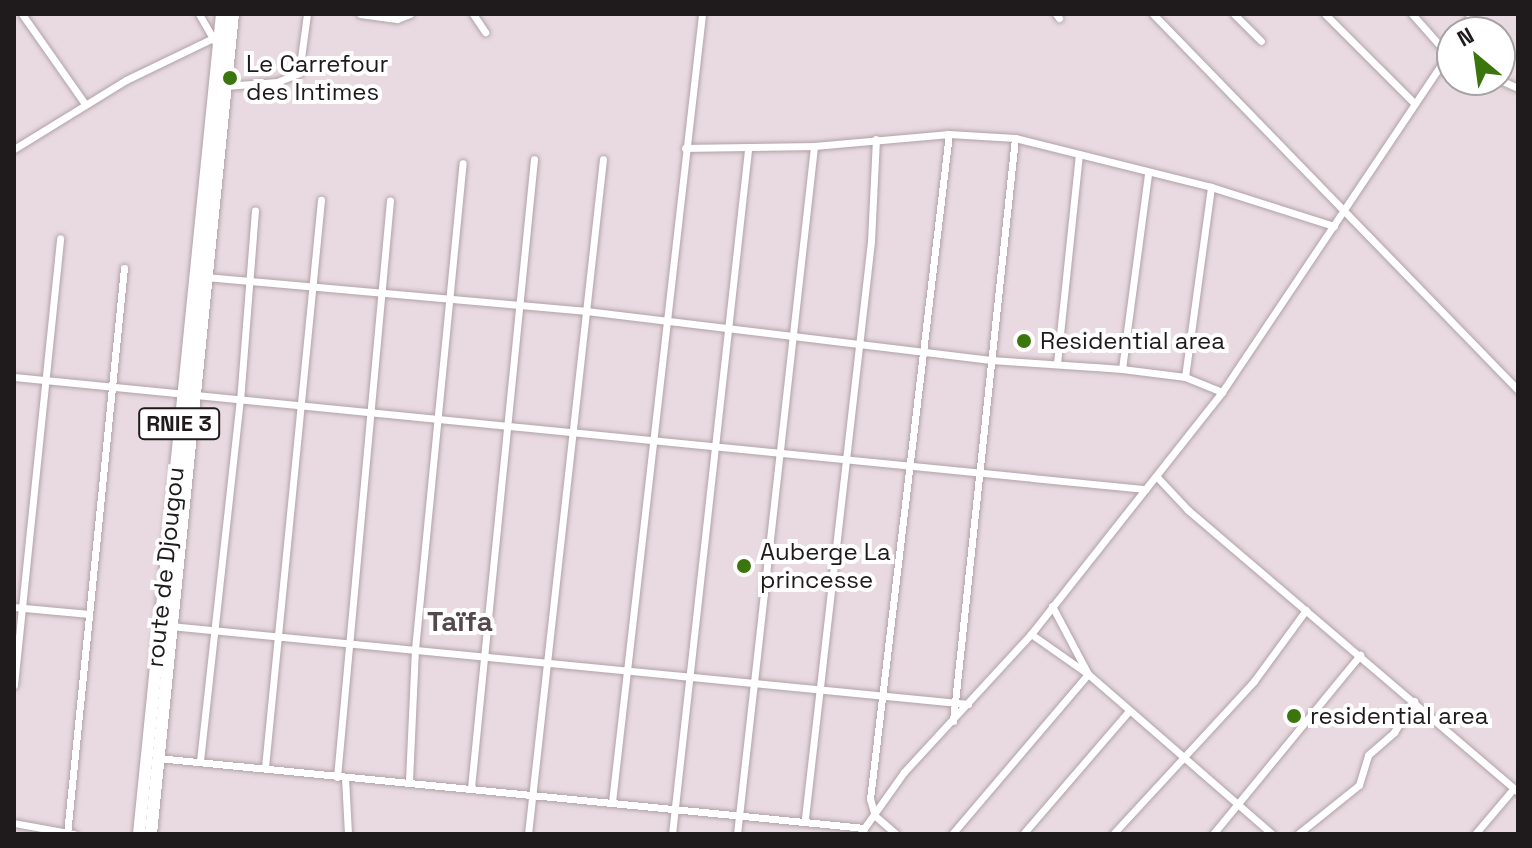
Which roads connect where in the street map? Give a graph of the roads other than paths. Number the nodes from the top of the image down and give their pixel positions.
1 (22, 14) edge
2 (199, 14) edge
3 (222, 14) edge
4 (233, 14) edge
5 (307, 14) edge
6 (360, 14) edge
7 (410, 14) edge
8 (473, 14) edge
9 (702, 14) edge
10 (1153, 14) edge
11 (1234, 14) edge
12 (1325, 14) edge
13 (1412, 14) edge
14 (485, 32) dead end
15 (1436, 39) edge
16 (1261, 41) dead end
17 (216, 43) junction
18 (1436, 75) edge
19 (226, 86) junction
20 (85, 104) junction
21 (1415, 104) junction
22 (949, 134) junction
23 (1015, 138) junction
24 (876, 139) junction
25 (814, 146) junction
26 (685, 148) junction
27 (14, 149) edge
28 (748, 150) junction
29 (1079, 155) junction
30 (534, 159) dead end
31 (603, 159) dead end
32 (463, 163) dead end
33 (1148, 174) junction
34 (1211, 187) junction
35 (321, 200) dead end
36 (390, 200) dead end
37 (1343, 210) junction
38 (255, 211) dead end
39 (1334, 226) junction
40 (60, 238) dead end
41 (124, 268) dead end
42 (204, 277) junction
43 (249, 283) junction
44 (315, 288) junction
45 (381, 295) junction
46 (450, 300) junction
47 (521, 306) junction
48 (586, 311) junction
49 (665, 323) junction
50 (728, 330) junction
51 (796, 337) junction
52 (859, 344) junction
53 (924, 350) junction
54 (991, 360) junction
55 (1057, 363) junction
56 (1122, 369) junction
57 (14, 377) edge
58 (1185, 377) junction
59 (43, 380) junction
60 (112, 387) junction
61 (1518, 390) edge
62 (1222, 392) junction
63 (188, 394) junction
64 (240, 401) junction
65 (304, 407) junction
66 (369, 412) junction
67 (440, 421) junction
68 (507, 425) junction
69 (569, 433) junction
70 (652, 442) junction
71 (716, 447) junction
72 (781, 454) junction
73 (846, 459) junction
74 (910, 466) junction
75 (980, 474) junction
76 (1157, 477) junction
77 (1145, 489) junction
78 (1052, 606) junction
79 (18, 607) edge
80 (1306, 610) junction
81 (89, 614) junction
82 (165, 626) junction
83 (216, 632) junction
84 (1031, 634) junction
85 (279, 637) junction
86 (352, 642) junction
87 (415, 649) junction
88 (1360, 655) junction
89 (482, 659) junction
90 (544, 666) junction
91 (627, 673) junction
92 (1088, 674) junction
93 (687, 677) junction
94 (14, 685) edge
95 (756, 687) junction
96 (819, 691) junction
97 (883, 697) junction
98 (1414, 701) junction
99 (953, 704) junction
100 (968, 704) junction
101 (1127, 713) junction
102 (953, 721) junction
103 (157, 758) junction
104 (1182, 758) junction
105 (200, 761) junction
106 (265, 767) junction
107 (341, 777) junction
108 (409, 781) junction
109 (471, 788) junction
110 (1516, 790) edge
111 (530, 795) junction
112 (148, 801) junction
113 (612, 802) junction
114 (1237, 804) junction
115 (676, 809) junction
116 (739, 815) junction
117 (875, 816) junction
118 (805, 818) junction
119 (14, 823) edge
120 (863, 831) edge
121 (69, 834) edge
122 (139, 834) edge
123 (151, 834) edge
124 (348, 834) edge
125 (528, 834) edge
126 (672, 834) edge
127 (737, 834) edge
128 (896, 834) edge
129 (952, 834) edge
130 (1023, 834) edge
131 (1113, 834) edge
132 (1213, 834) edge
133 (1272, 834) edge
134 (1298, 834) edge
135 (1475, 834) edge

1 - 20 street
2 - 17 street
3 - 17 highway, route de Djougou / RNIE 3
4 - 19 highway, route de Djougou / RNIE 3
5 - 19 street
6 - 7 street
8 - 14 street
9 - 26 street
10 - 37 street
11 - 16 street
12 - 21 street
13 - 15 street
17 - 20 street
17 - 63 highway, route de Djougou / RNIE 3
18 - 21 street
19 - 42 highway, route de Djougou / RNIE 3
20 - 27 street
21 - 37 street
22 - 23 street
22 - 24 street
22 - 53 street
23 - 29 street
23 - 54 street
24 - 25 street
24 - 52 street
25 - 28 street
25 - 51 street
26 - 28 street
26 - 49 street
28 - 50 street
29 - 33 street
29 - 55 street
30 - 47 street
31 - 48 street
32 - 46 street
33 - 34 street
33 - 56 street
34 - 39 street
34 - 58 street
35 - 44 street
36 - 45 street
37 - 39 street
37 - 61 street
38 - 43 street
39 - 62 street
40 - 59 street
41 - 60 street
42 - 43 street
42 - 63 highway, route de Djougou / RNIE 3
43 - 44 street
43 - 64 street
44 - 45 street
44 - 65 street
45 - 46 street
45 - 66 street
46 - 47 street
46 - 67 street
47 - 48 street
47 - 68 street
48 - 49 street
48 - 69 street
49 - 50 street
49 - 70 street
50 - 51 street
50 - 71 street
51 - 52 street
51 - 72 street
52 - 53 street
52 - 73 street
53 - 54 street
53 - 74 street
54 - 55 street
54 - 75 street
55 - 56 street
56 - 58 street
57 - 59 street
58 - 62 street
59 - 60 street
59 - 79 street
60 - 63 street
60 - 81 street
62 - 76 street
63 - 64 street
63 - 82 highway, route de Djougou / RNIE 3
64 - 65 street
64 - 83 street
65 - 66 street
65 - 85 street
66 - 67 street
66 - 86 street
67 - 68 street
67 - 87 street
68 - 69 street
68 - 89 street
69 - 70 street
69 - 90 street
70 - 71 street
70 - 91 street
71 - 72 street
71 - 93 street
72 - 73 street
72 - 95 street
73 - 74 street
73 - 96 street
74 - 75 street
74 - 97 street
75 - 77 street
75 - 99 street
76 - 77 street
76 - 80 street
77 - 78 street
78 - 84 street
78 - 92 street
79 - 81 street
79 - 94 street
80 - 88 street
80 - 104 street
81 - 121 street
82 - 83 street
82 - 103 highway, route de Djougou / RNIE 3
82 - 112 highway, route de Djougou / RNIE 3
83 - 85 street
83 - 105 street
84 - 92 street
84 - 100 street
85 - 86 street
85 - 106 street
86 - 87 street
86 - 107 street
87 - 89 street
87 - 108 street
88 - 98 street
88 - 114 street
89 - 90 street
89 - 109 street
90 - 91 street
90 - 111 street
91 - 93 street
91 - 113 street
92 - 101 street
92 - 129 street
93 - 95 street
93 - 115 street
95 - 96 street
95 - 116 street
96 - 97 street
96 - 118 street
97 - 99 street
97 - 117 street
98 - 110 street
98 - 134 street
99 - 100 street
99 - 102 street
100 - 102 street
101 - 104 street
101 - 130 street
102 - 117 street
103 - 105 street
103 - 112 highway, route de Djougou / RNIE 3
104 - 114 street
104 - 131 street
105 - 106 street
106 - 107 street
107 - 108 street
107 - 124 street
108 - 109 street
109 - 111 street
110 - 135 street
111 - 113 street
111 - 125 street
112 - 122 highway, route de Djougou / RNIE 3
112 - 123 highway, route de Djougou / RNIE 3
113 - 115 street
114 - 132 street
114 - 133 street
115 - 116 street
115 - 126 street
116 - 118 street
116 - 127 street
117 - 120 street
117 - 128 street
118 - 120 street
119 - 121 street

